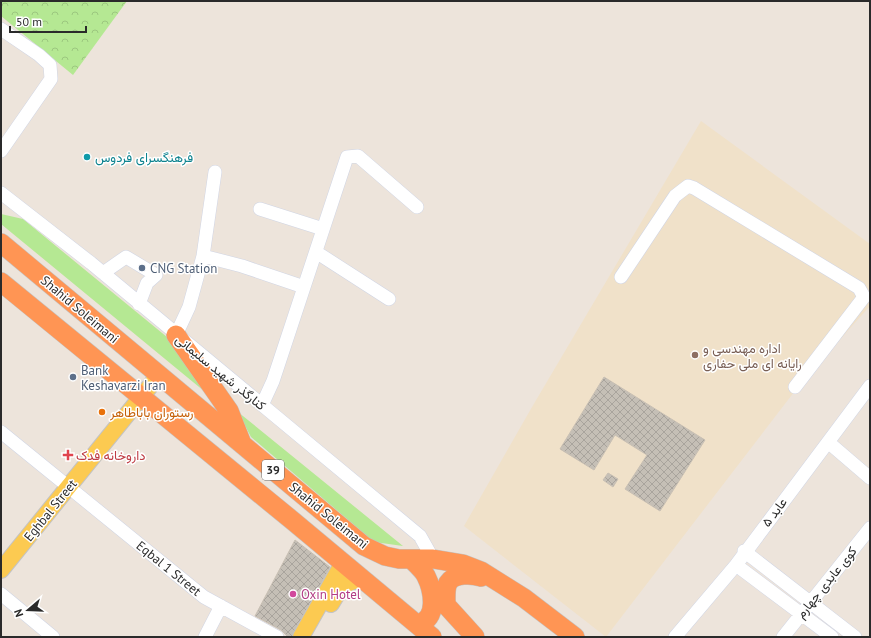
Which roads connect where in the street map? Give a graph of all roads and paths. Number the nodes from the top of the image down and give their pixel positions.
1 (1, 28) edge
2 (1, 150) edge
3 (215, 172) dead end
4 (1, 193) edge
5 (417, 207) dead end
6 (260, 209) dead end
7 (323, 229) junction
8 (1, 243) edge
9 (316, 252) junction
10 (203, 256) junction
11 (103, 273) junction
12 (621, 277) dead end
13 (1, 282) edge
14 (304, 288) junction
15 (389, 299) dead end
16 (139, 304) junction
17 (176, 335) junction
18 (159, 375) junction
19 (795, 386) dead end
20 (870, 386) edge
21 (142, 397) junction
22 (262, 405) junction
23 (1, 432) edge
24 (828, 442) junction
25 (243, 445) junction
26 (870, 478) edge
27 (68, 487) junction
28 (870, 528) edge
29 (744, 552) junction
30 (411, 559) junction
31 (433, 559) junction
32 (343, 562) junction
33 (736, 565) junction
34 (1, 570) edge
35 (363, 580) junction
36 (496, 582) junction
37 (1, 594) edge
38 (810, 603) junction
39 (221, 606) junction
40 (801, 614) junction
41 (417, 624) junction
42 (53, 637) edge
43 (205, 637) edge
44 (277, 637) edge
45 (301, 637) edge
46 (313, 637) edge
47 (432, 637) edge
48 (475, 637) edge
49 (575, 637) edge
50 (675, 637) edge
51 (783, 637) edge
52 (832, 637) edge
53 (855, 637) edge

1 - 2 street
3 - 10 street
4 - 11 street, کنارگذر شهید سلیمانی
5 - 7 street
6 - 7 street
7 - 9 street
8 - 18 highway, Shahid Soleimani / 39
9 - 14 street
9 - 15 street
10 - 14 street
10 - 17 street
11 - 16 street, کنارگذر شهید سلیمانی
11 - 16 street
12 - 19 street
13 - 21 highway, Shahid Soleimani / 39
14 - 22 street
16 - 17 street, کنارگذر شهید سلیمانی
17 - 22 street, کنارگذر شهید سلیمانی
17 - 25 highway
18 - 21 main road, Eghbal Street
18 - 25 highway, Shahid Soleimani / 39
20 - 24 street, عابد ۵
21 - 27 main road, Eghbal Street
21 - 32 highway, Shahid Soleimani / 39
22 - 31 street, کنارگذر شهید سلیمانی
23 - 27 street, Eqbal 1 Street
24 - 26 street
24 - 29 street, عابد ۵
25 - 30 highway, Shahid Soleimani / 39
27 - 34 main road, Eghbal Street
27 - 39 street, Eqbal 1 Street
28 - 38 street, کوی عابدی چهارم
29 - 33 street, عابد ۵
29 - 38 street
30 - 31 highway, Shahid Soleimani / 39
30 - 41 highway
31 - 36 highway, Shahid Soleimani / 39
32 - 35 highway, Shahid Soleimani / 39
32 - 45 main road
33 - 40 street
33 - 50 street, عابد ۵
35 - 41 highway, Shahid Soleimani / 39
35 - 46 main road
36 - 48 highway
36 - 49 highway, Shahid Soleimani / 39
37 - 42 street
38 - 40 street, کوی عابدی چهارم
38 - 53 street
39 - 43 street
39 - 44 street, Eqbal 1 Street
40 - 51 street, کوی عابدی چهارم
40 - 52 street
41 - 47 highway, Shahid Soleimani / 39

